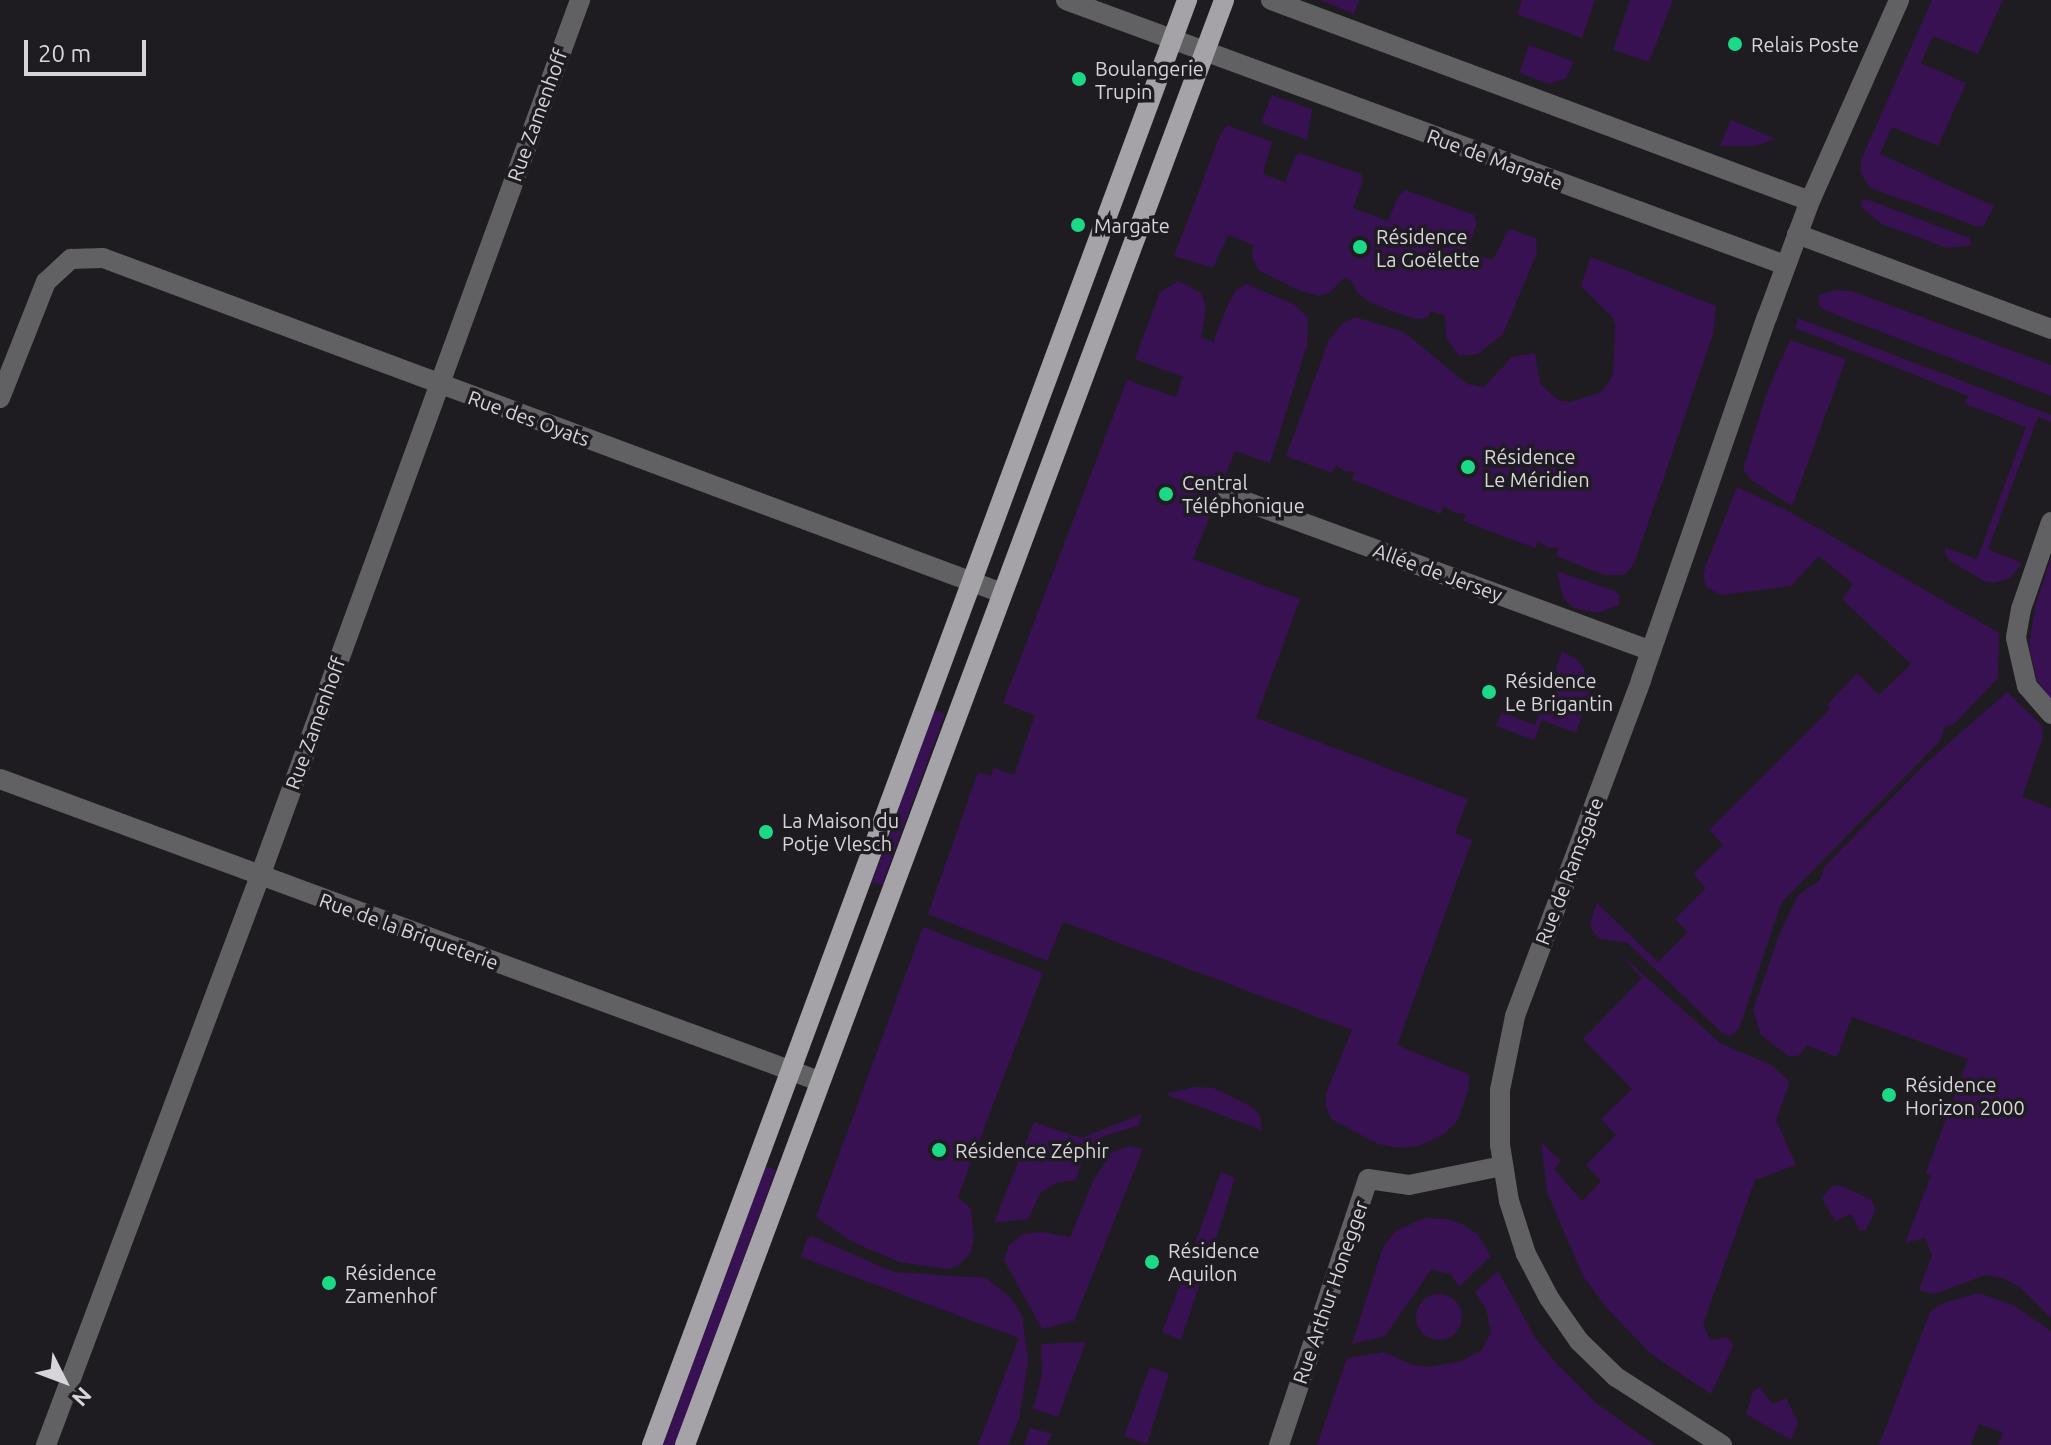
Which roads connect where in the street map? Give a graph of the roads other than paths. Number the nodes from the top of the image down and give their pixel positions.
1 (580, 0) edge
2 (1066, 0) edge
3 (1187, 0) edge
4 (1224, 0) edge
5 (1271, 0) edge
6 (1899, 0) edge
7 (1172, 40) junction
8 (1204, 52) junction
9 (1810, 201) junction
10 (1797, 234) junction
11 (1785, 265) junction
12 (2051, 329) edge
13 (438, 385) junction
14 (0, 398) edge
15 (1225, 494) dead end
16 (2051, 522) edge
17 (973, 583) junction
18 (1002, 593) junction
19 (1651, 651) junction
20 (2051, 714) edge
21 (0, 779) edge
22 (260, 876) junction
23 (790, 1070) junction
24 (819, 1081) junction
25 (1502, 1166) junction
26 (46, 1445) edge
27 (652, 1445) edge
28 (685, 1445) edge
29 (1279, 1445) edge
30 (1722, 1445) edge

1 - 13 street, Rue Zamenhoff
2 - 7 street, Rue de Margate
3 - 7 main road
4 - 8 main road
5 - 9 street
6 - 9 street, Rue de Ramsgate
7 - 8 street, Rue de Margate
7 - 17 main road
8 - 11 street, Rue de Margate
8 - 18 main road
9 - 10 street, Rue de Ramsgate
10 - 11 street, Rue de Ramsgate
10 - 12 street
11 - 19 street, Rue de Ramsgate
13 - 14 street, Rue des Oyats
13 - 17 street, Rue des Oyats
13 - 22 street, Rue Zamenhoff
15 - 19 street, Allée de Jersey
16 - 20 street
17 - 18 street, Rue des Oyats
17 - 23 main road
18 - 24 main road
19 - 25 street, Rue de Ramsgate
21 - 22 street, Rue de la Briqueterie
22 - 23 street, Rue de la Briqueterie
22 - 26 street, Rue Zamenhoff
23 - 24 street, Rue de la Briqueterie
23 - 27 main road
24 - 28 main road
25 - 29 street, Rue Arthur Honegger
25 - 30 street, Rue de Ramsgate

